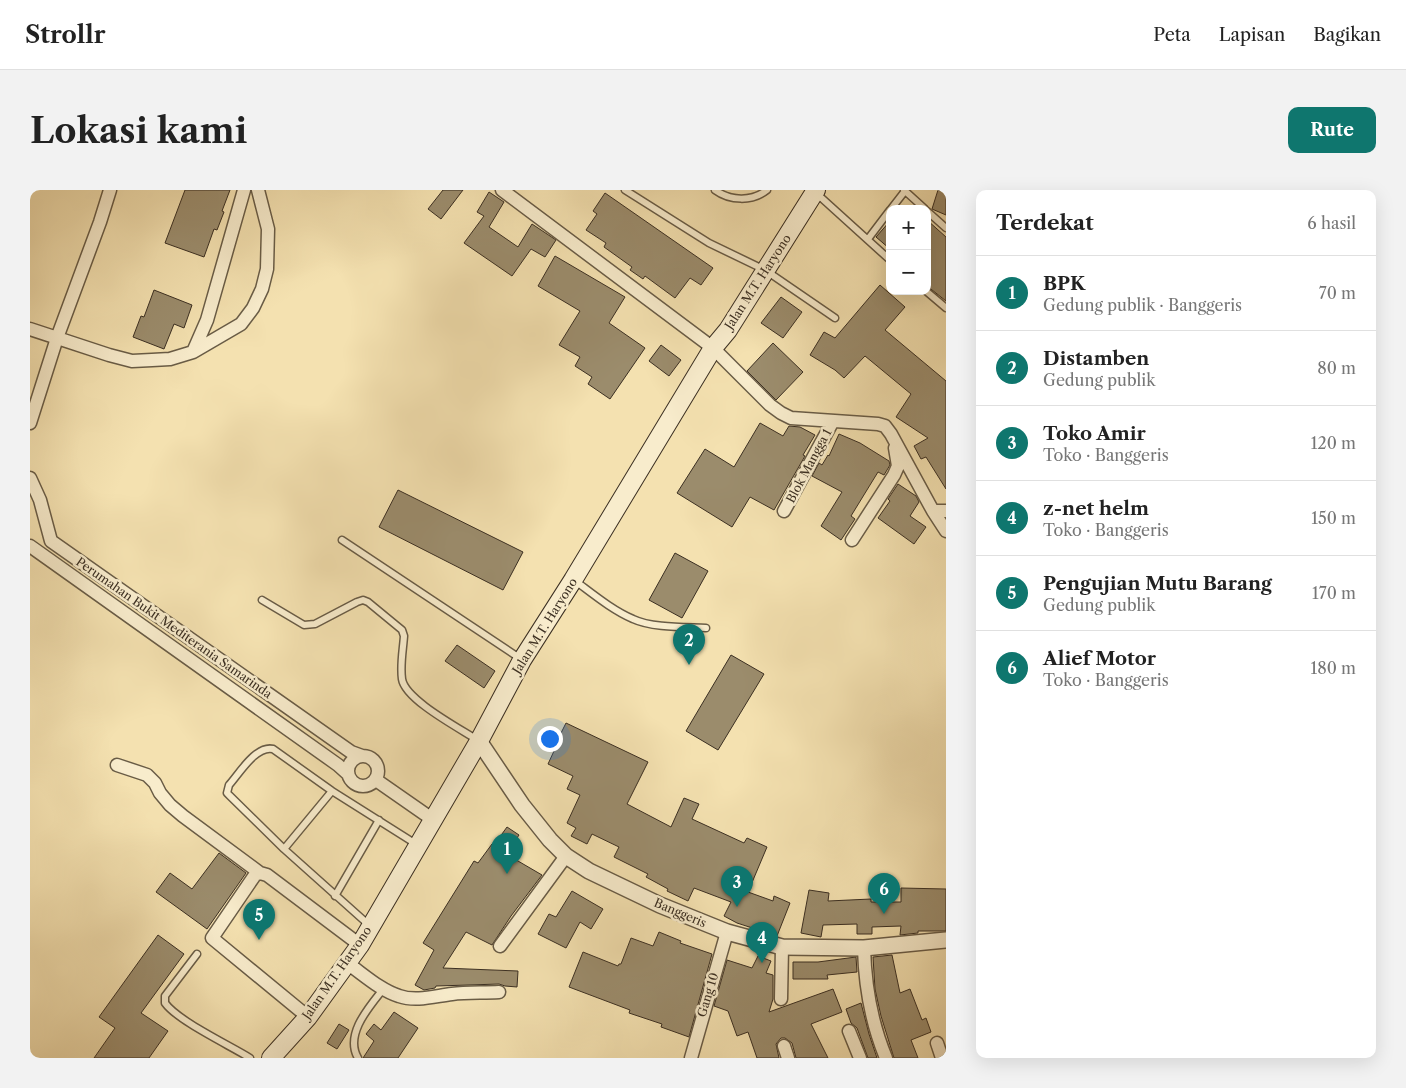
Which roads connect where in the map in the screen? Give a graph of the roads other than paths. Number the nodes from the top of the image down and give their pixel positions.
1 (100, 190) edge
2 (110, 190) edge
3 (244, 190) edge
4 (258, 190) edge
5 (502, 190) edge
6 (625, 190) edge
7 (715, 190) edge
8 (766, 190) edge
9 (904, 190) edge
10 (815, 191) edge
11 (893, 205) edge
12 (920, 205) edge
13 (886, 214) edge
14 (931, 214) edge
15 (100, 222) junction
16 (946, 228) edge
17 (868, 239) junction
18 (886, 256) edge
19 (765, 270) junction
20 (931, 295) edge
21 (946, 308) edge
22 (835, 318) dead end
23 (30, 329) edge
24 (57, 338) junction
25 (714, 348) junction
26 (193, 352) junction
27 (833, 421) junction
28 (30, 423) edge
29 (892, 434) junction
30 (30, 478) edge
31 (784, 511) dead end
32 (933, 511) junction
33 (946, 511) edge
34 (946, 530) edge
35 (342, 540) dead end
36 (852, 540) dead end
37 (51, 541) junction
38 (34, 549) edge
39 (573, 580) junction
40 (262, 600) dead end
41 (706, 628) dead end
42 (522, 660) junction
43 (479, 741) junction
44 (357, 754) junction
45 (117, 765) dead end
46 (348, 774) junction
47 (376, 780) junction
48 (332, 791) junction
49 (432, 819) junction
50 (380, 820) junction
51 (418, 845) junction
52 (284, 850) junction
53 (566, 856) junction
54 (260, 873) junction
55 (335, 896) junction
56 (370, 926) junction
57 (727, 932) junction
58 (946, 940) edge
59 (360, 945) junction
60 (500, 946) dead end
61 (782, 946) junction
62 (864, 948) junction
63 (197, 954) dead end
64 (347, 963) junction
65 (384, 988) junction
66 (498, 992) dead end
67 (782, 999) dead end
68 (308, 1017) junction
69 (850, 1031) dead end
70 (937, 1043) dead end
71 (250, 1058) edge
72 (273, 1058) edge
73 (358, 1058) edge
74 (691, 1058) edge
75 (860, 1058) edge
76 (886, 1058) edge
77 (942, 1058) edge

1 - 15 street
2 - 15 street
3 - 26 street
4 - 26 street
5 - 25 street
6 - 19 lane
7 - 8 lane
9 - 11 lane
9 - 12 lane
10 - 17 lane
10 - 19 main road, Jalan M.T. Haryono
13 - 17 lane
14 - 16 lane
15 - 24 street
17 - 18 lane
19 - 22 lane
19 - 25 main road, Jalan M.T. Haryono
20 - 21 lane
23 - 24 street
24 - 26 street
24 - 28 street
25 - 27 street
25 - 39 main road, Jalan M.T. Haryono
27 - 29 street
27 - 31 street, Blok Mangga 1
29 - 32 street
29 - 36 street
30 - 37 street
32 - 33 street
32 - 34 street
35 - 42 lane
37 - 38 street
37 - 44 street, Perumahan Bukit Mediterania Samarinda
38 - 46 street
39 - 41 lane
39 - 42 main road, Jalan M.T. Haryono
40 - 43 lane
42 - 43 main road, Jalan M.T. Haryono
43 - 49 main road, Jalan M.T. Haryono
43 - 53 street, Banggeris
44 - 46 street
44 - 47 street, Perumahan Bukit Mediterania Samarinda
45 - 54 street
46 - 47 street
47 - 49 street
48 - 50 lane
48 - 52 lane
48 - 52 lane
49 - 51 main road, Jalan M.T. Haryono
50 - 51 lane
50 - 55 lane
51 - 56 main road, Jalan M.T. Haryono
52 - 55 lane
53 - 57 street, Banggeris
53 - 60 street
54 - 59 street
54 - 68 street
55 - 56 lane
56 - 59 main road, Jalan M.T. Haryono
57 - 61 street, Banggeris
57 - 74 street, Gang 10
58 - 62 street, Banggeris
59 - 64 main road, Jalan M.T. Haryono
61 - 62 street, Banggeris
61 - 67 street
62 - 76 street
63 - 71 lane
64 - 65 street
64 - 68 main road, Jalan M.T. Haryono
65 - 66 street
65 - 73 lane
68 - 72 main road, Jalan M.T. Haryono
69 - 75 street
70 - 77 street

